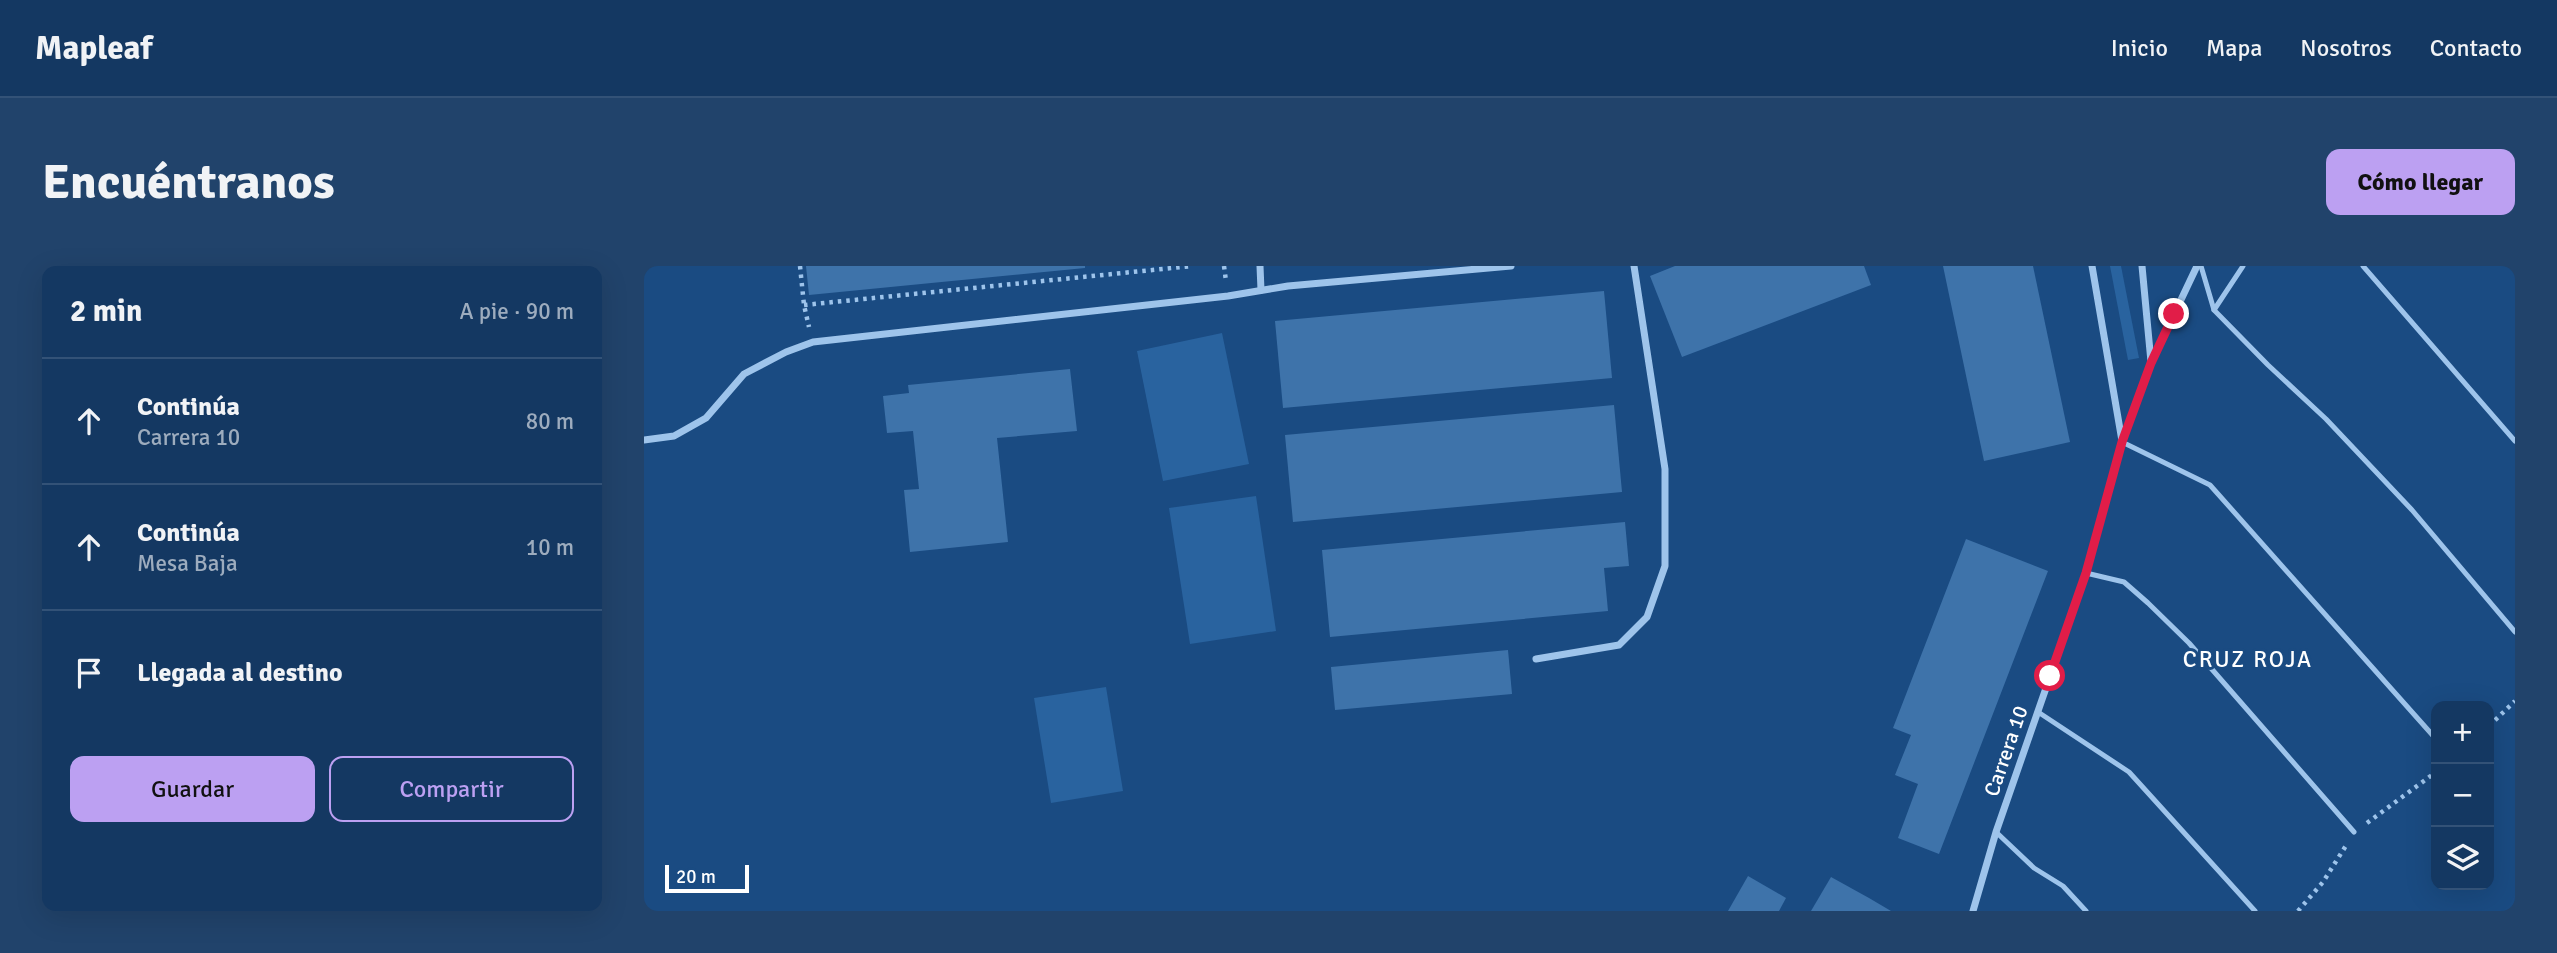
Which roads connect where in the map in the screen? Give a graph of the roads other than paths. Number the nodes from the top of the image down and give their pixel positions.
1 (1260, 266) edge
2 (1511, 266) edge
3 (1634, 266) edge
4 (2092, 266) edge
5 (2142, 266) edge
6 (2199, 266) edge
7 (2243, 266) edge
8 (2363, 266) edge
9 (1261, 290) junction
10 (2214, 310) junction
11 (2151, 363) junction
12 (644, 440) edge
13 (2515, 441) edge
14 (2122, 442) junction
15 (2086, 573) junction
16 (2515, 632) edge
17 (1536, 659) dead end
18 (2038, 712) junction
19 (2431, 733) edge
20 (1996, 832) junction
21 (2354, 832) dead end
22 (1973, 911) edge
23 (2086, 911) edge
24 (2255, 911) edge

1 - 9 street
2 - 9 street
3 - 17 street
4 - 14 street
5 - 11 street
6 - 10 lane
6 - 11 street, Carrera 10
7 - 10 lane
8 - 13 lane
9 - 12 street
10 - 16 lane
11 - 14 street, Carrera 10
14 - 15 street, Carrera 10
14 - 19 lane
15 - 18 street, Carrera 10
15 - 21 lane
18 - 20 street, Carrera 10
18 - 24 lane
20 - 22 street, Carrera 10
20 - 23 lane

